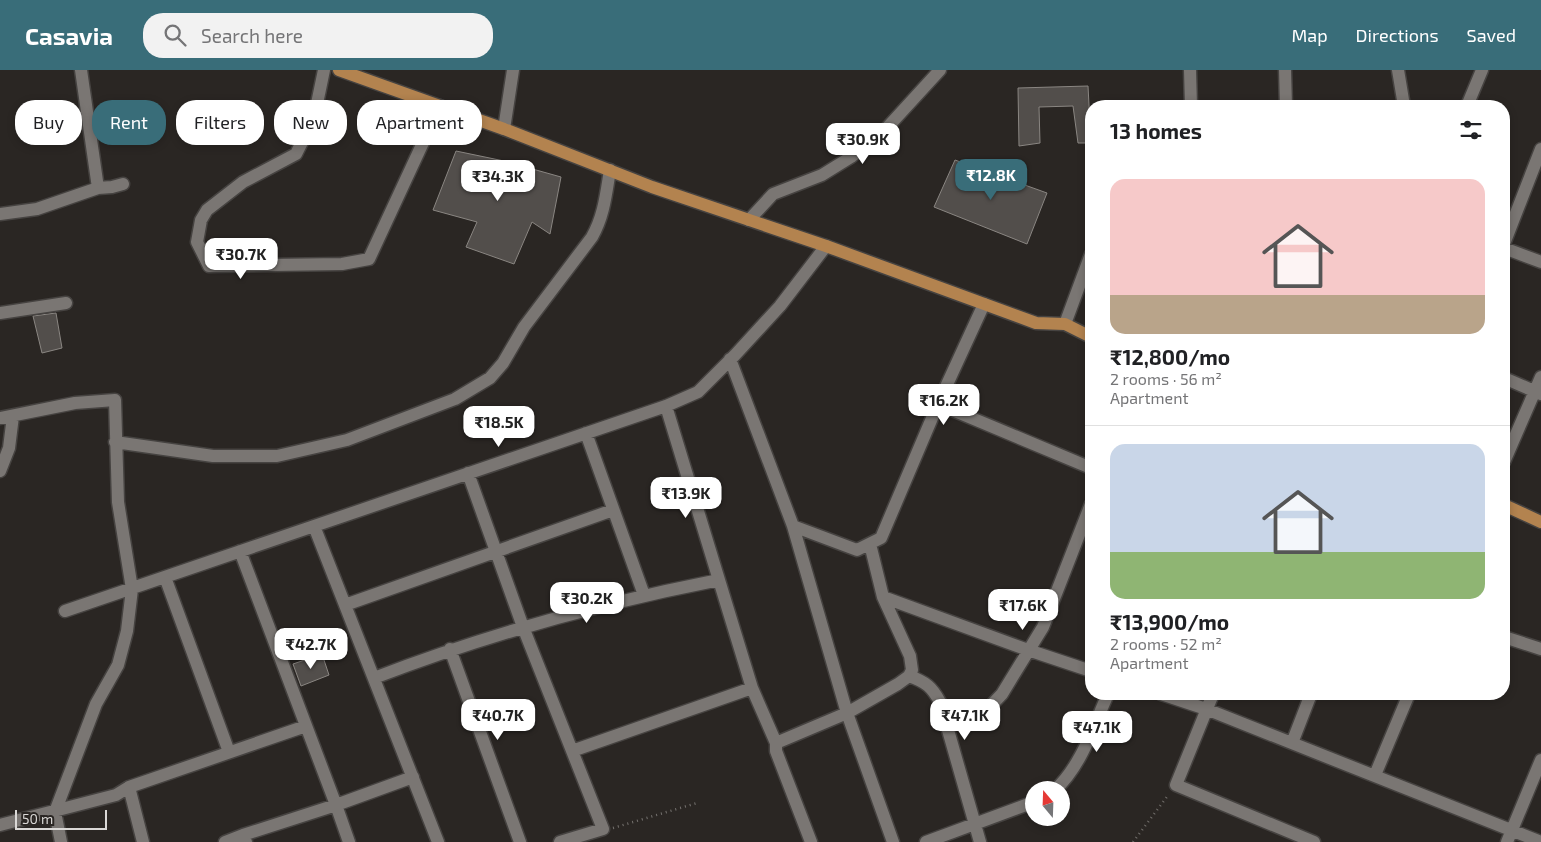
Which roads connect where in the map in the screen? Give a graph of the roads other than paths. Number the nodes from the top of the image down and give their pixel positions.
1 (81, 70) edge
2 (324, 70) edge
3 (339, 70) edge
4 (513, 70) edge
5 (940, 70) edge
6 (1190, 70) edge
7 (1285, 70) edge
8 (1398, 70) edge
9 (1482, 70) edge
10 (423, 100) edge
11 (1191, 100) edge
12 (1286, 100) edge
13 (1403, 100) edge
14 (1469, 100) edge
15 (482, 121) edge
16 (504, 129) junction
17 (422, 145) edge
18 (1541, 149) edge
19 (610, 170) junction
20 (123, 184) dead end
21 (98, 188) junction
22 (0, 214) edge
23 (749, 220) junction
24 (1510, 229) edge
25 (826, 246) junction
26 (1510, 250) edge
27 (1541, 262) edge
28 (1085, 270) edge
29 (66, 303) dead end
30 (984, 304) junction
31 (0, 313) edge
32 (1065, 324) junction
33 (1085, 334) edge
34 (730, 360) junction
35 (1541, 377) edge
36 (1510, 381) edge
37 (1538, 393) edge
38 (938, 404) junction
39 (666, 406) junction
40 (6, 417) edge
41 (586, 433) junction
42 (114, 442) junction
43 (1510, 450) edge
44 (1085, 465) edge
45 (0, 471) edge
46 (468, 473) junction
47 (1510, 508) edge
48 (613, 510) junction
49 (1085, 519) edge
50 (1541, 522) edge
51 (314, 526) junction
52 (793, 526) junction
53 (870, 544) junction
54 (240, 551) junction
55 (496, 553) junction
56 (164, 578) junction
57 (719, 580) junction
58 (132, 589) junction
59 (644, 595) junction
60 (883, 597) junction
61 (346, 605) junction
62 (65, 611) dead end
63 (523, 627) junction
64 (1510, 639) edge
65 (450, 649) junction
66 (1541, 649) edge
67 (1028, 650) junction
68 (1085, 668) edge
69 (909, 676) junction
70 (374, 678) junction
71 (752, 688) junction
72 (1105, 700) edge
73 (1179, 700) edge
74 (1210, 700) edge
75 (1309, 700) edge
76 (1407, 700) edge
77 (1206, 709) junction
78 (847, 713) junction
79 (945, 718) junction
80 (306, 726) junction
81 (1292, 743) junction
82 (776, 744) junction
83 (572, 751) junction
84 (229, 752) junction
85 (1541, 760) edge
86 (1376, 775) junction
87 (413, 777) junction
88 (1065, 781) edge
89 (129, 787) junction
90 (336, 805) junction
91 (1025, 806) edge
92 (55, 812) junction
93 (0, 825) edge
94 (974, 826) junction
95 (1512, 829) junction
96 (591, 838) edge
97 (244, 839) edge
98 (61, 842) edge
99 (143, 842) edge
100 (225, 842) edge
101 (349, 842) edge
102 (438, 842) edge
103 (520, 842) edge
104 (560, 842) edge
105 (811, 842) edge
106 (893, 842) edge
107 (926, 842) edge
108 (980, 842) edge
109 (1314, 842) edge
110 (1507, 842) edge
111 (1541, 842) edge

1 - 21 street
2 - 17 street
3 - 10 main road
4 - 16 street
5 - 23 street
6 - 11 street
7 - 12 street
8 - 13 street
9 - 14 street
15 - 16 main road
16 - 19 main road
18 - 24 street
19 - 23 main road
19 - 42 street
20 - 21 street
21 - 22 street
23 - 25 main road
25 - 30 main road
25 - 34 street
26 - 27 street
28 - 32 street
29 - 31 street
30 - 32 main road
30 - 38 street
32 - 33 main road
34 - 39 street
34 - 52 street
35 - 37 street
36 - 37 street
37 - 43 street
38 - 44 street
38 - 53 street
39 - 41 street
39 - 57 street
40 - 42 street
40 - 45 street
41 - 46 street
41 - 48 street
42 - 58 street
46 - 51 street
46 - 55 street
47 - 50 main road
48 - 55 street
48 - 59 street
49 - 67 street
51 - 54 street
51 - 61 street
52 - 53 street
52 - 78 street
53 - 60 street
54 - 56 street
54 - 80 street
55 - 61 street
55 - 63 street
56 - 58 street
56 - 84 street
57 - 59 street
57 - 71 street
58 - 62 street
58 - 92 street
59 - 63 street
60 - 67 street
60 - 69 street
61 - 70 street
63 - 65 street
63 - 83 street
64 - 66 street
65 - 70 street
65 - 103 street
67 - 68 street
67 - 79 street
69 - 78 street
69 - 79 street
70 - 87 street
71 - 82 street
71 - 83 street
72 - 88 street
73 - 77 street
74 - 77 street
75 - 81 street
76 - 86 street
77 - 81 street
77 - 109 street
78 - 82 street
78 - 106 street
79 - 94 street
80 - 84 street
80 - 90 street
81 - 86 street
82 - 105 street
83 - 96 street
84 - 89 street
85 - 95 street
86 - 95 street
87 - 90 street
87 - 102 street
89 - 92 street
89 - 99 street
90 - 97 street
90 - 101 street
91 - 94 street
92 - 93 street
92 - 98 street
94 - 107 street
94 - 108 street
95 - 110 street
95 - 111 street
96 - 104 street
97 - 100 street

